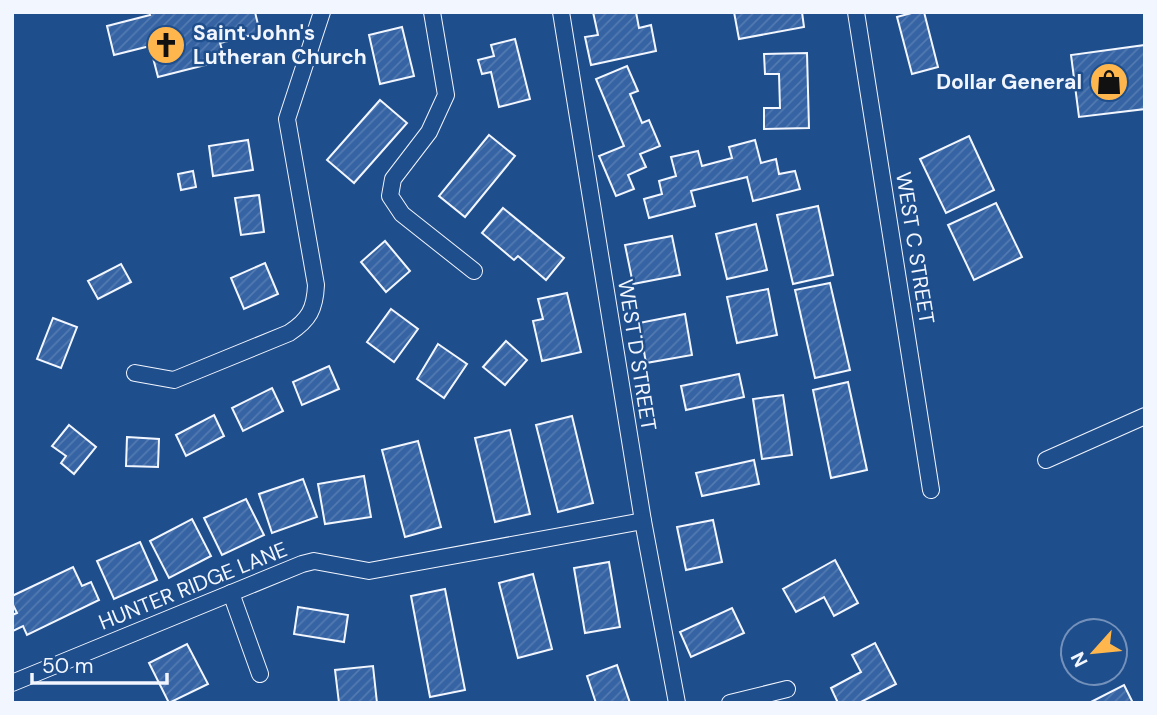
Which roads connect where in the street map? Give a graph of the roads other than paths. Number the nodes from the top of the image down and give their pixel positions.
1 (322, 12) edge
2 (432, 12) edge
3 (561, 12) edge
4 (856, 12) edge
5 (474, 271) dead end
6 (135, 373) dead end
7 (1145, 416) edge
8 (1046, 460) dead end
9 (931, 490) dead end
10 (643, 521) junction
11 (231, 593) junction
12 (260, 674) dead end
13 (12, 682) edge
14 (787, 689) dead end
15 (677, 703) edge
16 (730, 703) edge

1 - 6 street
2 - 5 street
3 - 10 street, WEST D STREET
4 - 9 street, WEST C STREET
7 - 8 street
10 - 11 street, HUNTER RIDGE LANE
10 - 15 street, WEST D STREET
11 - 12 street
11 - 13 street, HUNTER RIDGE LANE
14 - 16 street

